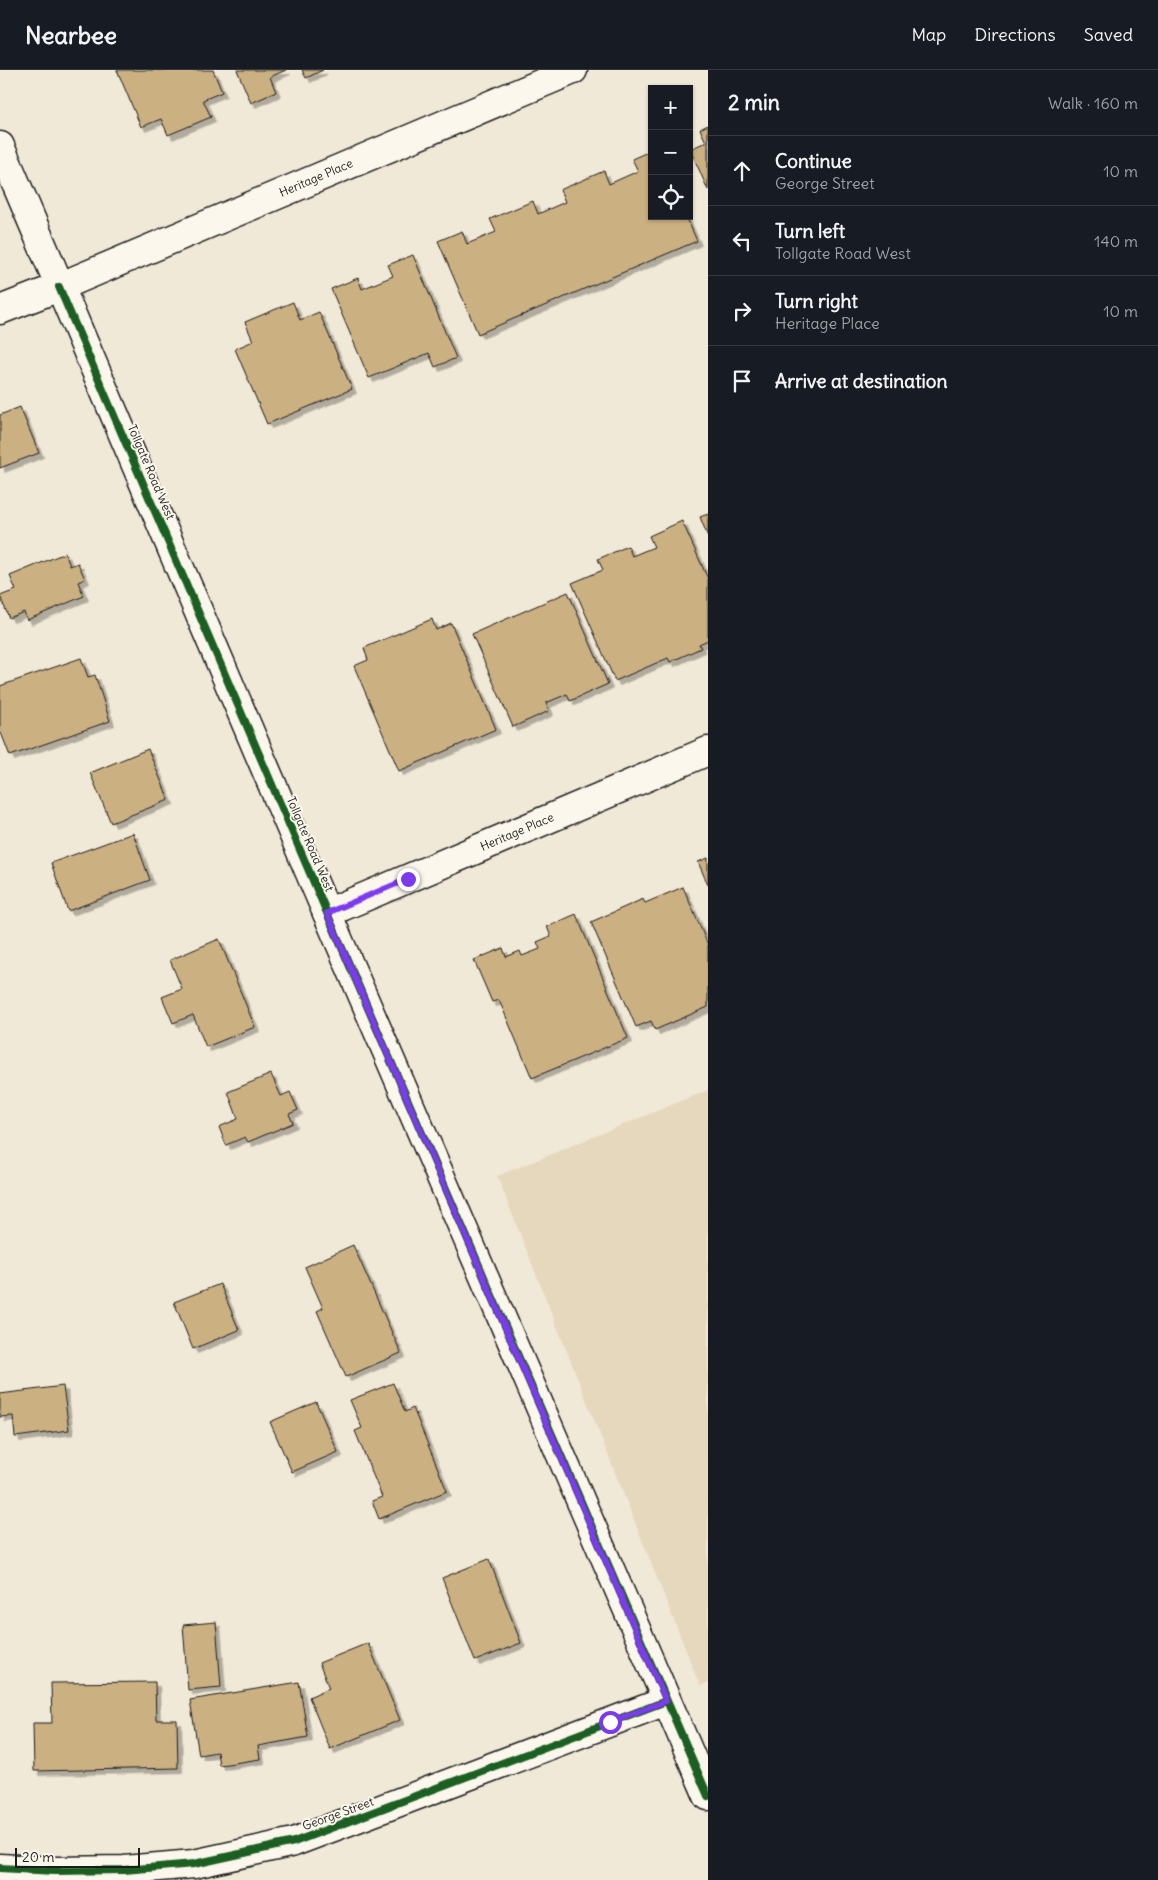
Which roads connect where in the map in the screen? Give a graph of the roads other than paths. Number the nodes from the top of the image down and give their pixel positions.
1 (573, 70) edge
2 (0, 146) edge
3 (59, 287) junction
4 (0, 310) edge
5 (708, 751) edge
6 (327, 913) junction
7 (666, 1701) junction
8 (708, 1796) edge
9 (0, 1868) edge

1 - 3 street, Heritage Place
2 - 3 street, Tollgate Road West
3 - 4 street, Heritage Place
3 - 6 street, Tollgate Road West
5 - 6 street, Heritage Place
6 - 7 street, Tollgate Road West
7 - 8 street, Tollgate Road West
7 - 9 street, George Street

